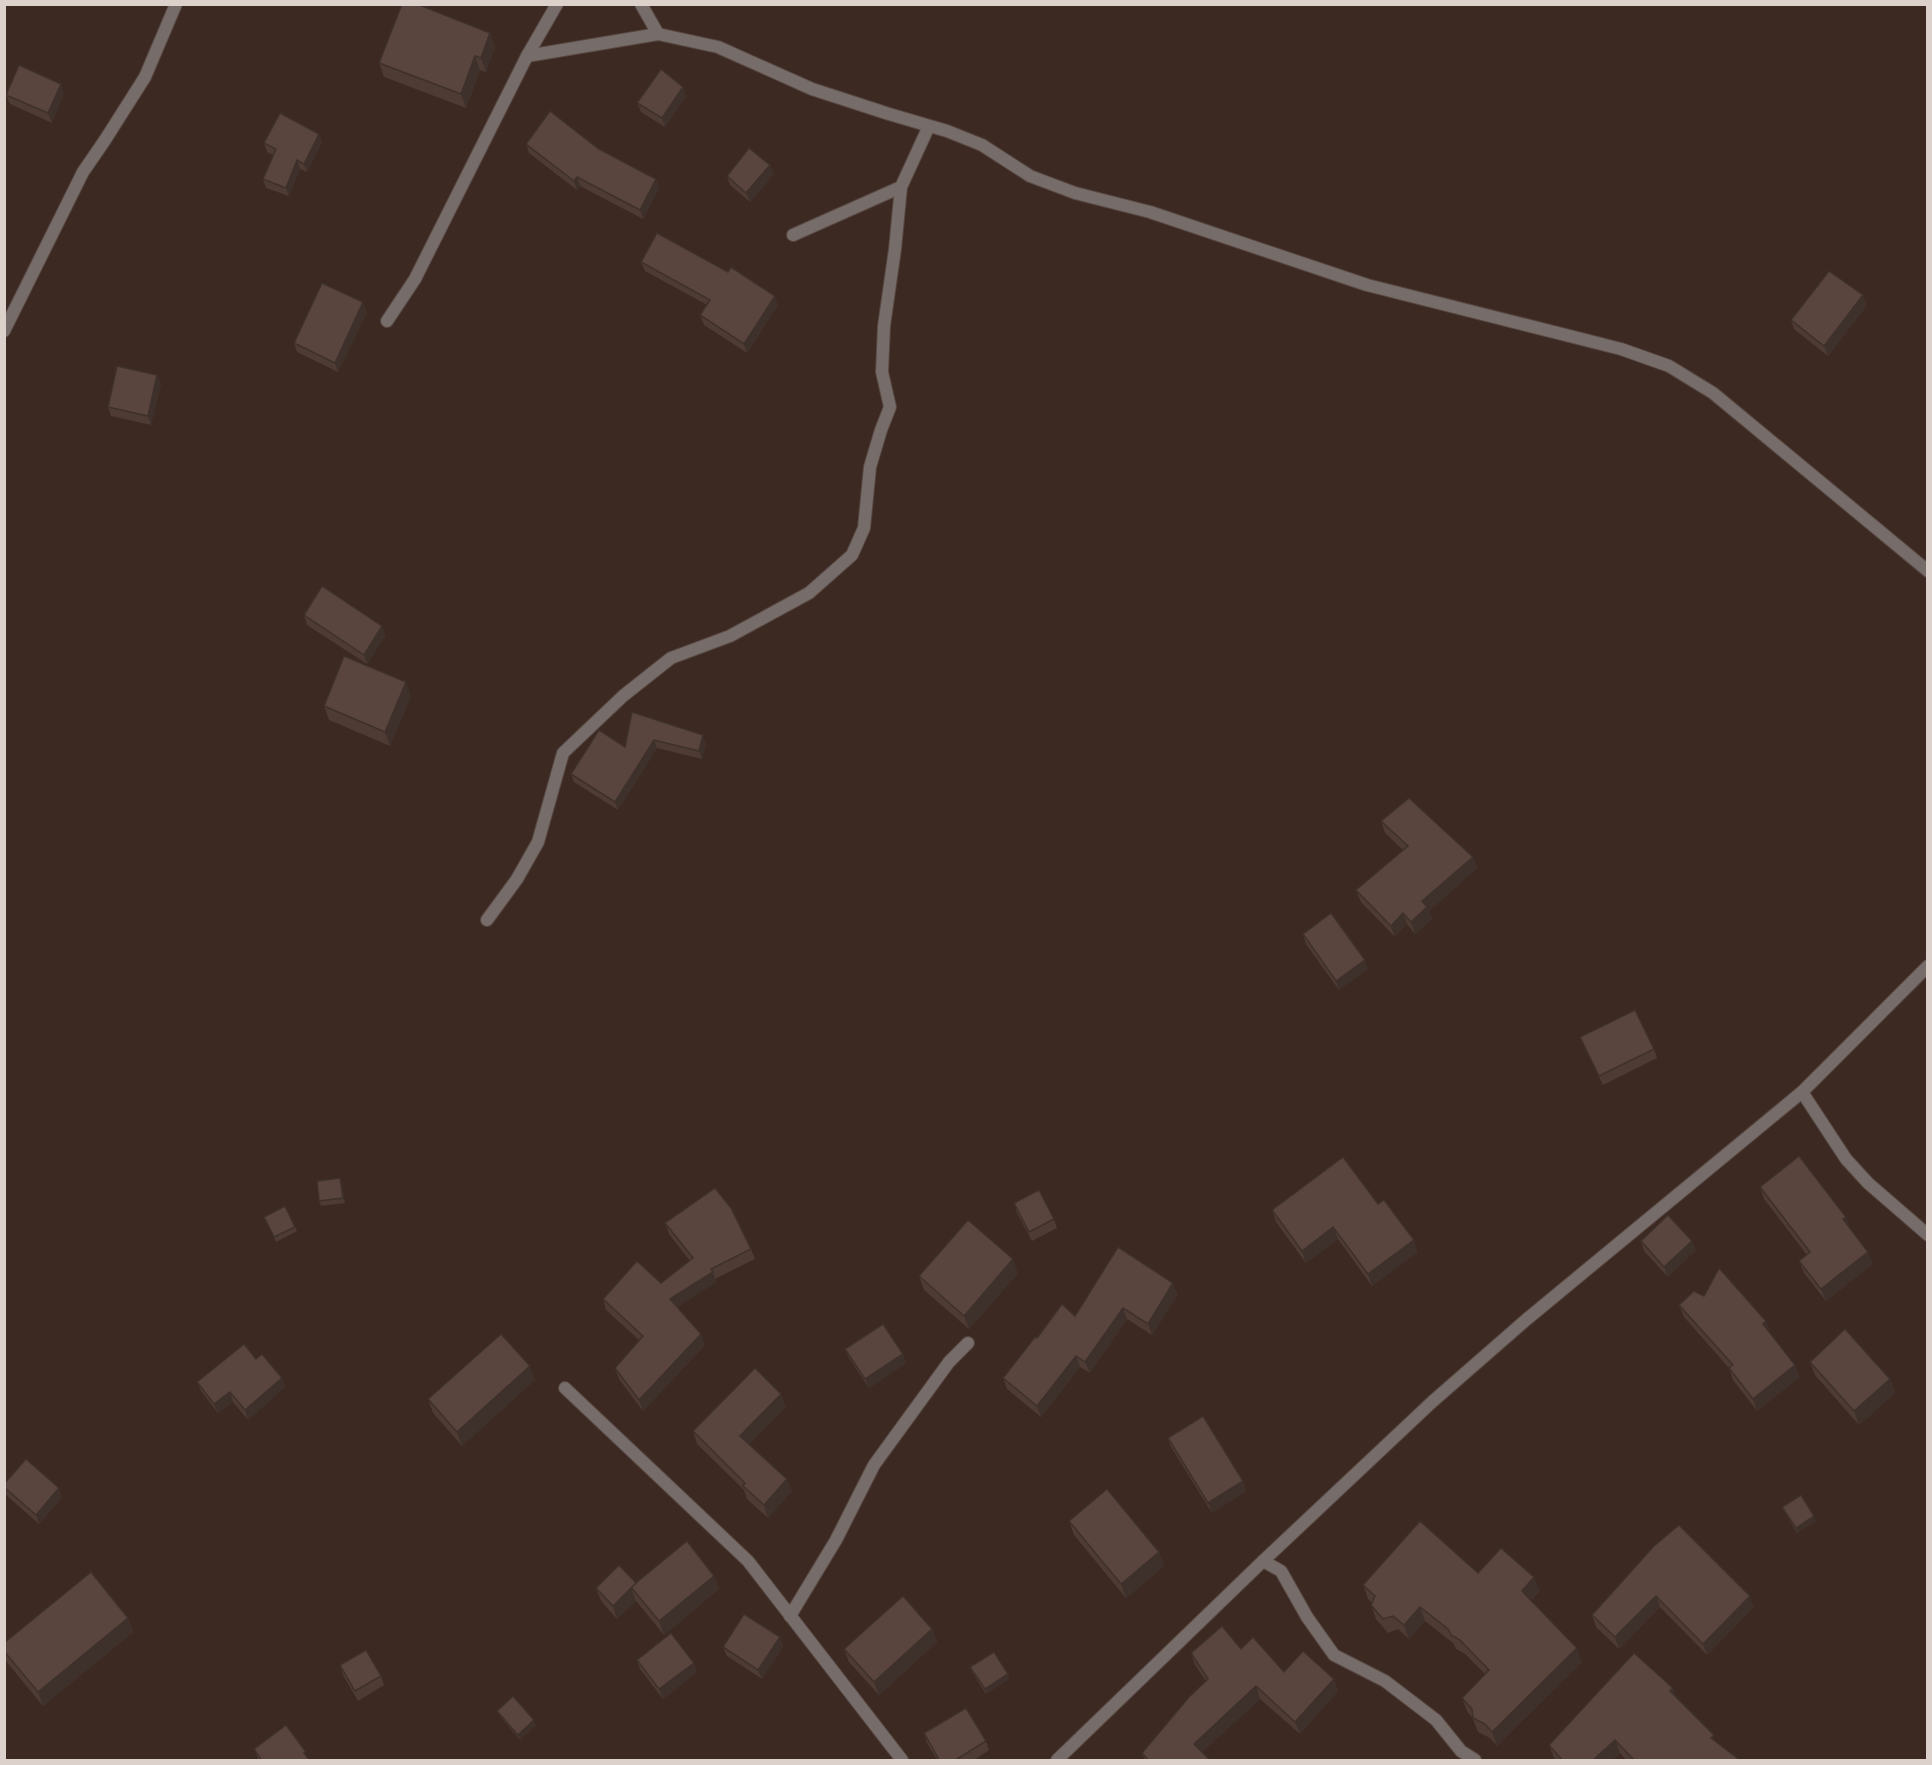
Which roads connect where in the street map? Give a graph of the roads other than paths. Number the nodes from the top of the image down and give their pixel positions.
1 (176, 4) edge
2 (557, 4) edge
3 (641, 4) edge
4 (658, 34) junction
5 (527, 56) junction
6 (929, 126) junction
7 (901, 187) junction
8 (793, 235) dead end
9 (387, 321) dead end
10 (4, 332) edge
11 (1928, 571) edge
12 (487, 920) dead end
13 (1928, 966) edge
14 (1802, 1092) junction
15 (1928, 1234) edge
16 (968, 1343) dead end
17 (565, 1388) dead end
18 (1263, 1561) junction
19 (790, 1617) junction
20 (902, 1761) edge
21 (1058, 1761) edge
22 (1475, 1761) edge

1 - 10 street
2 - 5 street
3 - 4 street
4 - 5 street
4 - 6 street
5 - 9 street
6 - 7 street
6 - 11 street
7 - 8 street
7 - 12 street
13 - 14 street
14 - 15 street
14 - 18 street
16 - 19 street
17 - 19 street
18 - 21 street
18 - 22 street
19 - 20 street

